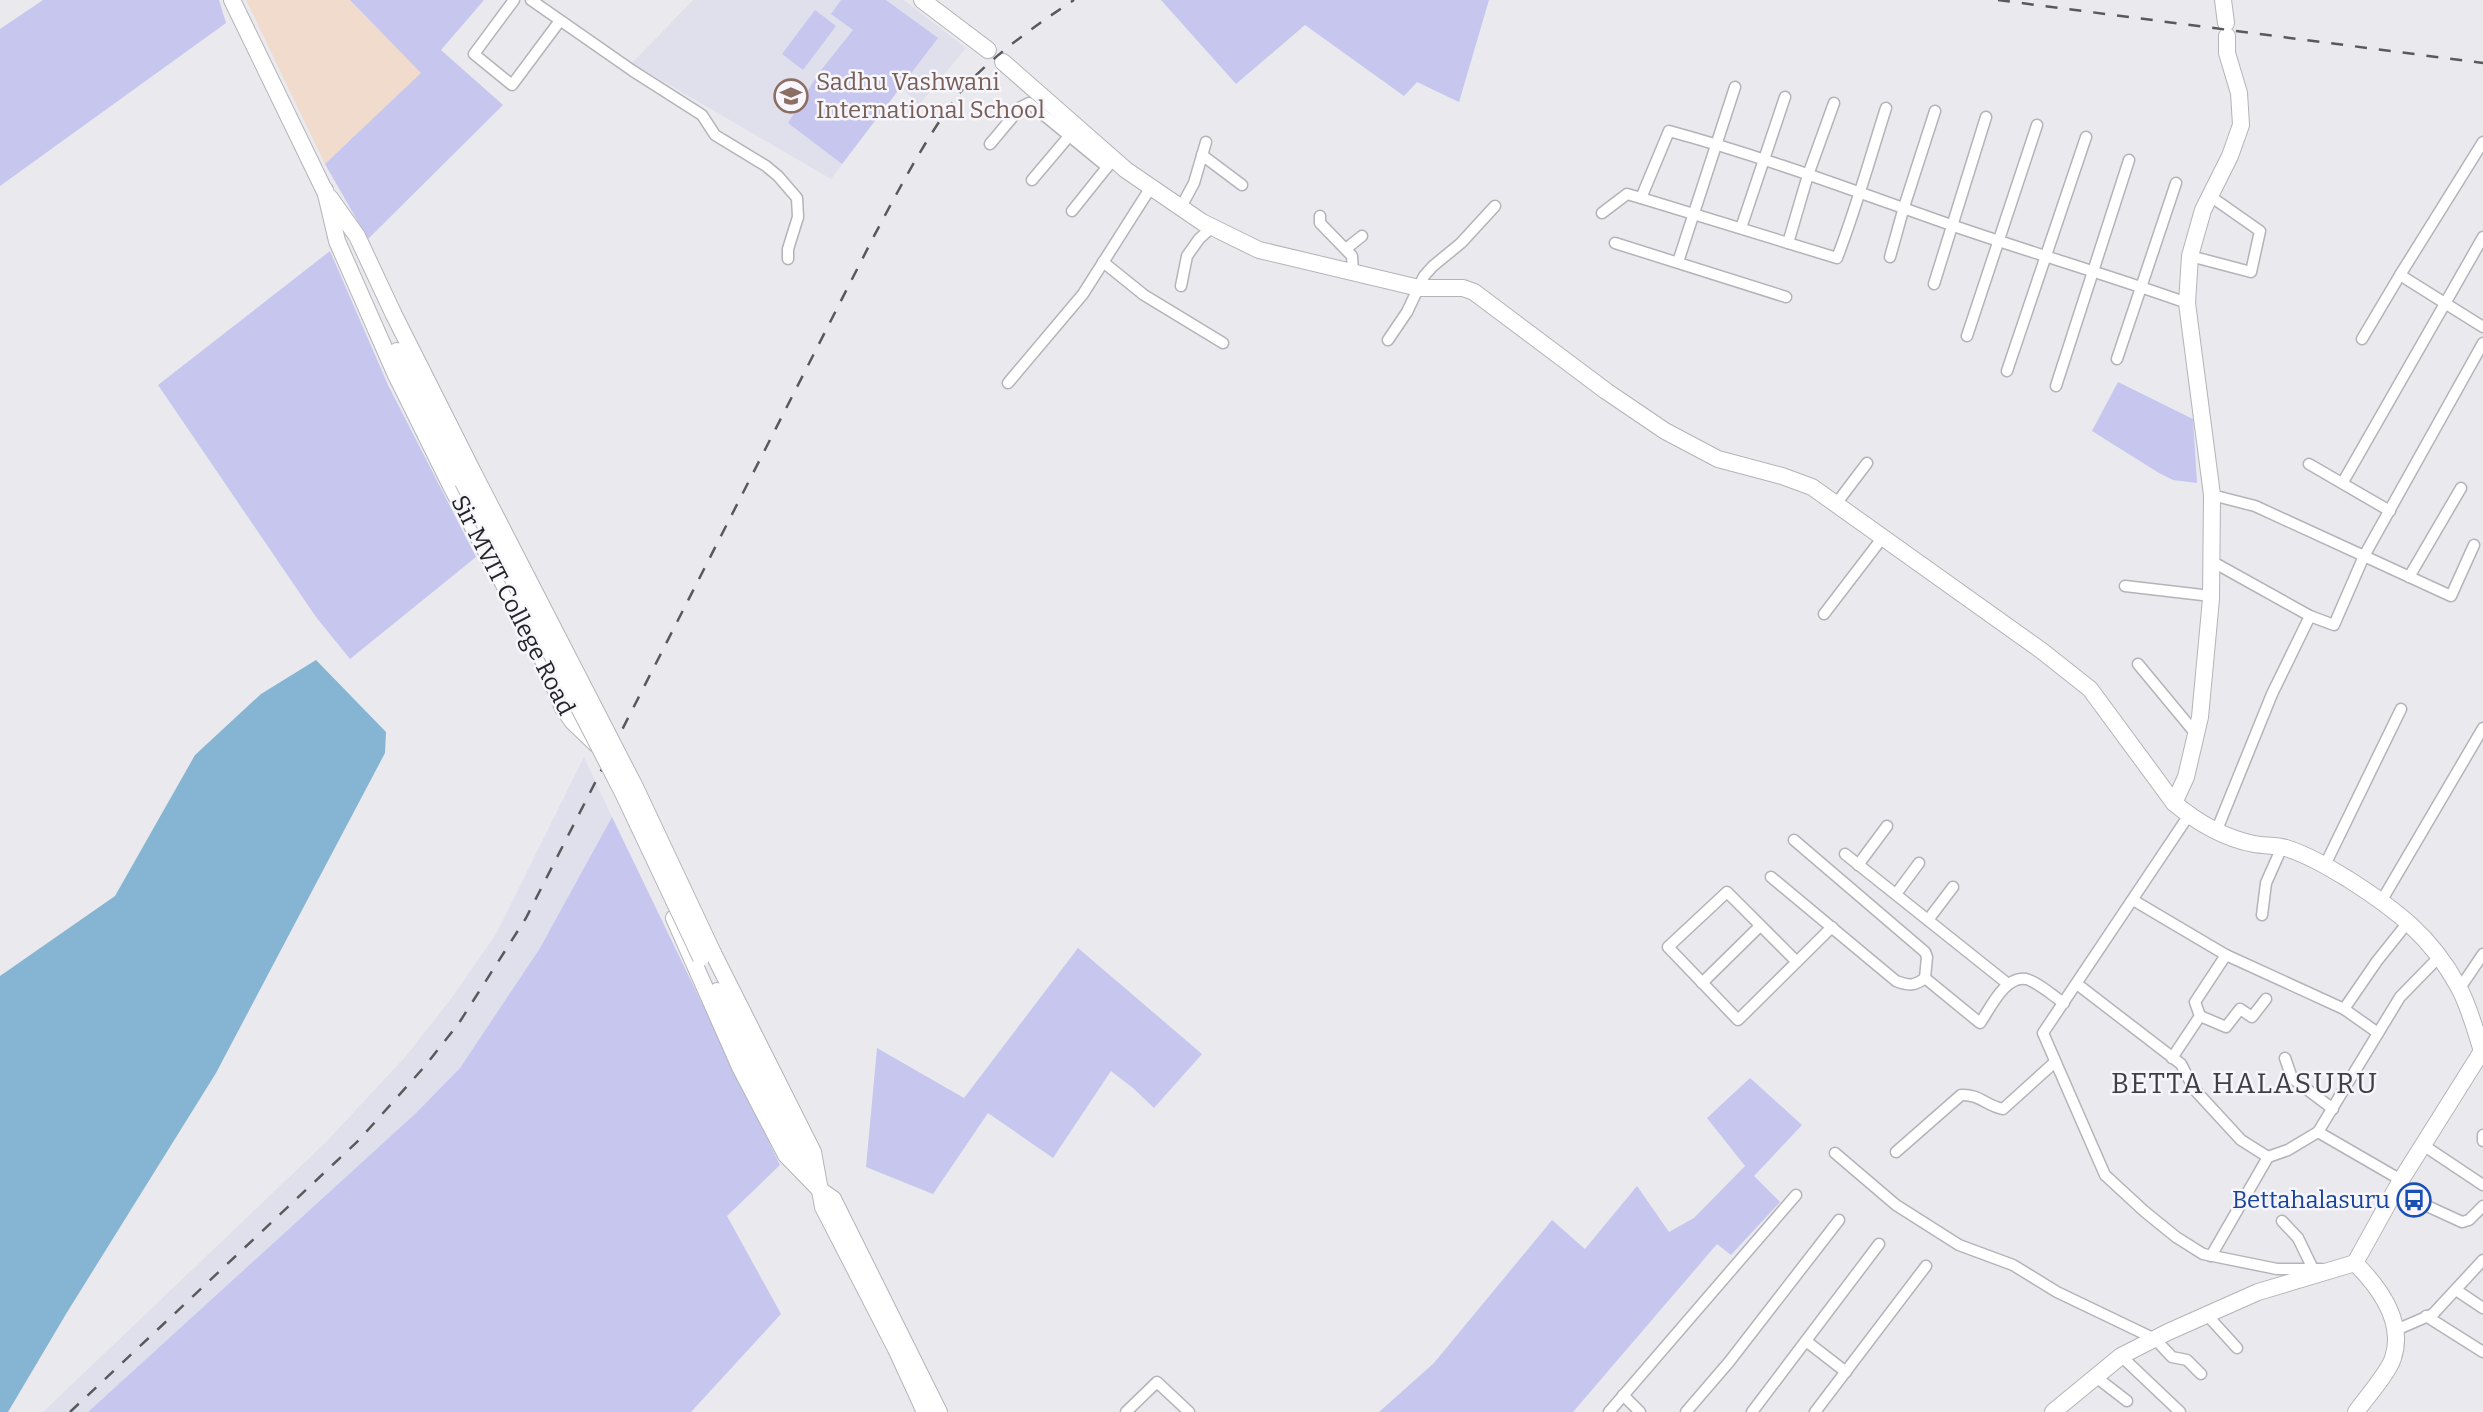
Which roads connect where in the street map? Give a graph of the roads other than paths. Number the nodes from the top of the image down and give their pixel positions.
1 (232, 0) edge
2 (514, 0) edge
3 (531, 0) edge
4 (922, 0) edge
5 (2223, 0) edge
6 (559, 22) junction
7 (988, 50) dead end
8 (1003, 62) dead end
9 (1735, 87) dead end
10 (1785, 97) dead end
11 (1834, 103) dead end
12 (1886, 108) dead end
13 (1935, 111) dead end
14 (1986, 117) dead end
15 (2037, 125) dead end
16 (1070, 135) junction
17 (2086, 137) dead end
18 (1206, 142) dead end
19 (2483, 142) edge
20 (990, 144) dead end
21 (1717, 144) junction
22 (1202, 155) junction
23 (1762, 160) junction
24 (2129, 160) dead end
25 (1111, 163) junction
26 (1808, 175) junction
27 (1032, 180) dead end
28 (2176, 183) dead end
29 (1242, 185) dead end
30 (1151, 187) junction
31 (325, 190) junction
32 (1859, 191) junction
33 (2210, 196) junction
34 (1641, 198) junction
35 (1495, 206) dead end
36 (1181, 207) junction
37 (1904, 207) junction
38 (1072, 211) dead end
39 (1602, 213) dead end
40 (1692, 214) junction
41 (1320, 216) dead end
42 (1953, 226) junction
43 (1212, 227) junction
44 (1741, 228) junction
45 (1362, 236) dead end
46 (2483, 237) edge
47 (2000, 240) junction
48 (1615, 243) dead end
49 (1788, 243) junction
50 (1347, 248) junction
51 (2046, 255) junction
52 (2190, 256) junction
53 (1890, 257) dead end
54 (788, 259) dead end
55 (1102, 262) junction
56 (1678, 262) junction
57 (2092, 270) junction
58 (1353, 272) junction
59 (2400, 275) junction
60 (1934, 284) dead end
61 (1181, 286) dead end
62 (2143, 287) junction
63 (1419, 288) junction
64 (1786, 297) dead end
65 (2187, 303) junction
66 (2444, 303) junction
67 (2483, 327) edge
68 (1967, 336) dead end
69 (2362, 339) dead end
70 (1388, 340) dead end
71 (2483, 343) edge
72 (1223, 344) dead end
73 (2117, 359) dead end
74 (2007, 371) dead end
75 (1008, 383) dead end
76 (2056, 386) dead end
77 (1867, 463) dead end
78 (2309, 464) dead end
79 (2343, 482) junction
80 (2461, 488) dead end
81 (2212, 495) junction
82 (1836, 504) junction
83 (2390, 511) junction
84 (1883, 537) junction
85 (2474, 544) dead end
86 (2364, 556) junction
87 (2213, 562) junction
88 (2409, 577) junction
89 (2125, 586) dead end
90 (2211, 596) junction
91 (1824, 614) dead end
92 (2310, 616) junction
93 (2138, 664) dead end
94 (2401, 709) dead end
95 (2483, 728) edge
96 (2196, 734) junction
97 (2174, 803) junction
98 (2189, 815) junction
99 (1886, 826) dead end
100 (2216, 832) junction
101 (1794, 840) dead end
102 (2282, 847) junction
103 (1845, 854) dead end
104 (1919, 863) dead end
105 (1858, 865) junction
106 (2325, 865) junction
107 (1771, 877) dead end
108 (1953, 887) dead end
109 (1896, 894) junction
110 (2133, 900) junction
111 (2382, 901) junction
112 (2262, 915) dead end
113 (1928, 920) junction
114 (2409, 921) junction
115 (1760, 926) junction
116 (1832, 927) junction
117 (2483, 954) edge
118 (2226, 955) junction
119 (2440, 956) junction
120 (1797, 962) junction
121 (1925, 978) junction
122 (1703, 983) junction
123 (2008, 984) junction
124 (2077, 984) junction
125 (2460, 988) junction
126 (2266, 999) dead end
127 (2064, 1003) junction
128 (2344, 1009) junction
129 (2200, 1016) junction
130 (2378, 1033) junction
131 (2172, 1058) junction
132 (2285, 1058) dead end
133 (2055, 1062) junction
134 (2333, 1109) junction
135 (2318, 1132) junction
136 (2483, 1135) edge
137 (2483, 1141) edge
138 (2423, 1145) junction
139 (1896, 1152) dead end
140 (1835, 1153) dead end
141 (2268, 1157) junction
142 (2399, 1184) junction
143 (2483, 1185) edge
144 (820, 1191) junction
145 (1796, 1195) dead end
146 (2483, 1206) edge
147 (1839, 1220) dead end
148 (2282, 1221) dead end
149 (1879, 1244) dead end
150 (2211, 1256) junction
151 (2483, 1260) edge
152 (2355, 1263) junction
153 (1926, 1266) dead end
154 (2313, 1269) junction
155 (2334, 1270) junction
156 (2456, 1290) junction
157 (2483, 1308) edge
158 (2207, 1315) junction
159 (2426, 1316) junction
160 (2396, 1330) junction
161 (2155, 1339) junction
162 (1806, 1341) junction
163 (2237, 1348) dead end
164 (2483, 1352) edge
165 (2121, 1356) junction
166 (1846, 1372) junction
167 (2201, 1374) dead end
168 (2096, 1377) junction
169 (1623, 1395) junction
170 (2127, 1401) dead end
171 (932, 1411) edge
172 (1126, 1412) edge
173 (1189, 1412) edge
174 (1609, 1412) edge
175 (1640, 1412) edge
176 (1686, 1412) edge
177 (1752, 1412) edge
178 (1815, 1412) edge
179 (2053, 1412) edge
180 (2180, 1412) edge
181 (2356, 1412) edge

1 - 31 street, Sir MVIT College Road
2 - 6 street
3 - 6 street
4 - 7 street
5 - 33 street
6 - 54 street
8 - 25 street
9 - 21 street
10 - 23 street
11 - 26 street
12 - 32 street
13 - 37 street
14 - 42 street
15 - 47 street
16 - 20 street
16 - 25 street
16 - 27 street
17 - 51 street
18 - 22 street
19 - 59 street
21 - 23 street
21 - 34 street
21 - 40 street
22 - 29 street
22 - 36 street
23 - 26 street
23 - 44 street
24 - 57 street
25 - 30 street
25 - 38 street
26 - 32 street
26 - 49 street
28 - 62 street
30 - 36 street
30 - 55 street
31 - 144 street, Sir MVIT College Road, bridge
31 - 144 street, Sir MVIT College Road
32 - 37 street
32 - 49 street
33 - 52 street
33 - 52 street
34 - 39 street
34 - 40 street
35 - 63 street
36 - 43 street
37 - 42 street
37 - 53 street
40 - 44 street
40 - 56 street
41 - 50 street
42 - 47 street
42 - 60 street
43 - 58 street
43 - 61 street
44 - 49 street
45 - 50 street
46 - 66 street
47 - 51 street
47 - 68 street
48 - 56 street
50 - 58 street
51 - 57 street
51 - 74 street
52 - 65 street
55 - 72 street
55 - 75 street
56 - 64 street
57 - 62 street
57 - 76 street
58 - 63 street
59 - 66 street
59 - 69 street
62 - 65 street
62 - 73 street
63 - 70 street
63 - 82 street
65 - 81 street
66 - 67 street
66 - 79 street
71 - 83 street
77 - 82 street
78 - 79 street
79 - 83 street
80 - 88 street
81 - 86 street
81 - 87 street
82 - 84 street
83 - 86 street
84 - 91 street
84 - 97 street
85 - 88 street
86 - 88 street
86 - 92 street
87 - 90 street
87 - 92 street
89 - 90 street
90 - 96 street
92 - 100 street
93 - 96 street
94 - 106 street
95 - 111 street
96 - 97 street
97 - 98 street
98 - 100 street
98 - 110 street
99 - 105 street
100 - 102 street
101 - 121 street
102 - 106 street
102 - 112 street
103 - 105 street
104 - 109 street
105 - 109 street
106 - 111 street
107 - 116 street
108 - 113 street
109 - 113 street
110 - 118 street
110 - 124 street
111 - 114 street
113 - 123 street
114 - 119 street
114 - 128 street
115 - 120 street
115 - 122 street
115 - 122 street
116 - 120 street
116 - 121 street
117 - 125 street
118 - 128 street
118 - 129 street
119 - 125 street
119 - 130 street
120 - 122 street
121 - 123 street
123 - 127 street
124 - 127 street
124 - 131 street
125 - 138 street
126 - 129 street
127 - 133 street
128 - 130 street
129 - 131 street
130 - 134 street
131 - 141 street
132 - 134 street
133 - 139 street
133 - 150 street
134 - 135 street
135 - 141 street
135 - 142 street
136 - 137 street
138 - 142 street
138 - 143 street
140 - 161 street
141 - 150 street
142 - 146 street
142 - 152 street
144 - 171 street, Sir MVIT College Road
145 - 169 street
147 - 176 street
148 - 154 street
149 - 162 street
150 - 154 street
151 - 156 street
152 - 155 street
152 - 160 street
153 - 166 street
154 - 155 street
155 - 158 street
156 - 157 street
156 - 159 street
158 - 161 street
158 - 163 street
159 - 160 street
159 - 164 street
160 - 181 street
161 - 165 street
161 - 167 street
162 - 166 street
162 - 177 street
165 - 168 street
165 - 180 street
166 - 178 street
168 - 170 street
168 - 179 street
169 - 174 street
169 - 175 street
172 - 173 street

